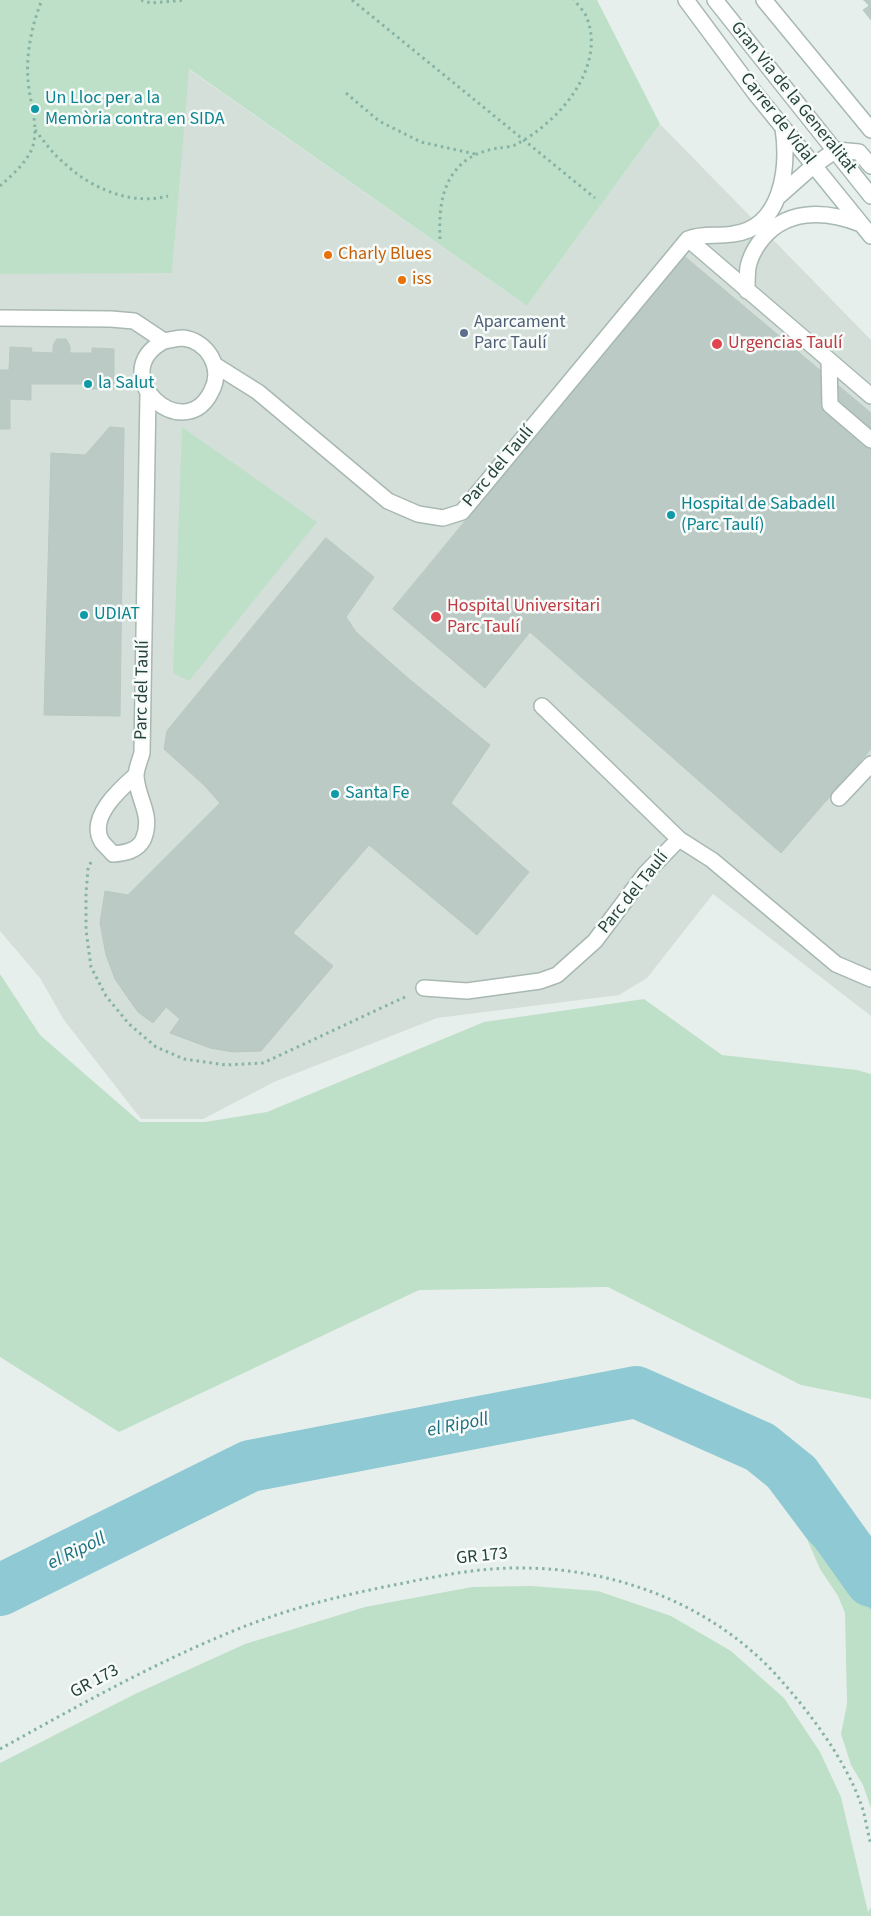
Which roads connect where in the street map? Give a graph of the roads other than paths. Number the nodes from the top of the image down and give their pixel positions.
1 (686, 0) edge
2 (715, 0) edge
3 (764, 0) edge
4 (783, 128) junction
5 (871, 130) edge
6 (836, 150) junction
7 (813, 166) junction
8 (871, 166) edge
9 (871, 196) edge
10 (778, 197) junction
11 (868, 230) edge
12 (688, 239) junction
13 (747, 291) junction
14 (0, 318) edge
15 (164, 341) junction
16 (829, 360) junction
17 (215, 365) junction
18 (148, 394) junction
19 (871, 396) edge
20 (871, 440) edge
21 (542, 706) dead end
22 (871, 764) edge
23 (136, 776) junction
24 (839, 798) dead end
25 (679, 839) junction
26 (871, 979) edge
27 (424, 988) road end

1 - 4 street, Carrer de Vidal
2 - 6 street, Gran Via de la Generalitat
3 - 5 street
4 - 7 street, Carrer de Vidal
4 - 10 street
6 - 7 street
6 - 8 street
6 - 9 street, Gran Via de la Generalitat
7 - 10 street
7 - 11 street, Carrer de Vidal
10 - 12 street
11 - 13 street
12 - 13 street
12 - 17 street, Parc del Taulí
13 - 16 street
14 - 15 street
15 - 17 street, Parc del Taulí
15 - 18 street, Parc del Taulí
16 - 19 street
16 - 20 street
17 - 18 street
18 - 23 street, Parc del Taulí
21 - 25 street
22 - 24 street
23 - 23 street
25 - 26 street, Parc del Taulí
25 - 27 street, Parc del Taulí

